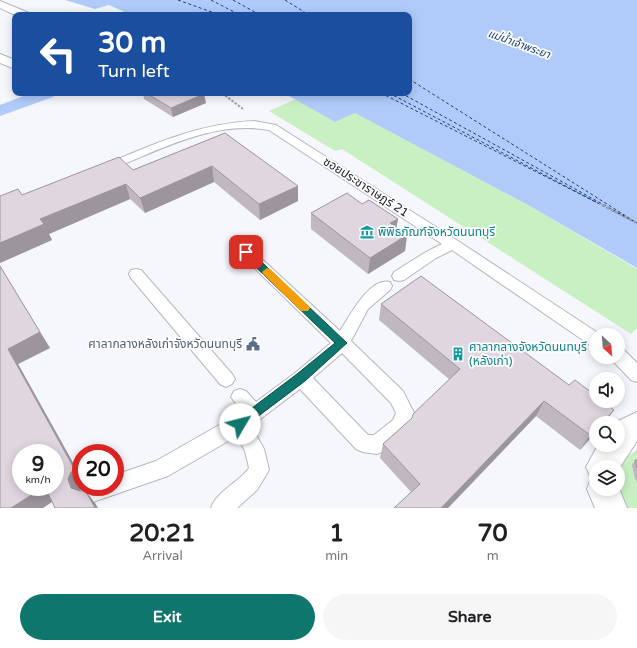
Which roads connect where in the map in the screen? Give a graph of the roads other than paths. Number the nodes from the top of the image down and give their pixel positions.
1 (2, 6) edge
2 (17, 12) edge
3 (0, 58) edge
4 (12, 64) edge
5 (97, 172) edge
6 (453, 244) junction
7 (246, 252) dead end
8 (136, 274) dead end
9 (589, 335) edge
10 (342, 343) junction
11 (625, 362) edge
12 (637, 375) edge
13 (301, 378) junction
14 (226, 379) dead end
15 (240, 397) dead end
16 (247, 419) junction
17 (637, 426) edge
18 (625, 432) edge
19 (124, 482) edge
20 (606, 496) edge
21 (221, 508) edge
22 (611, 508) edge

1 - 2 street
3 - 4 street
5 - 6 lane, ซอยประชาราษฎร์ 21
6 - 9 lane, ซอยประชาราษฎร์ 21
6 - 10 lane
7 - 10 lane
8 - 14 lane
10 - 13 lane
10 - 13 lane
11 - 12 lane
13 - 16 lane
15 - 16 lane
16 - 19 lane
16 - 21 lane
17 - 18 street
20 - 22 street

